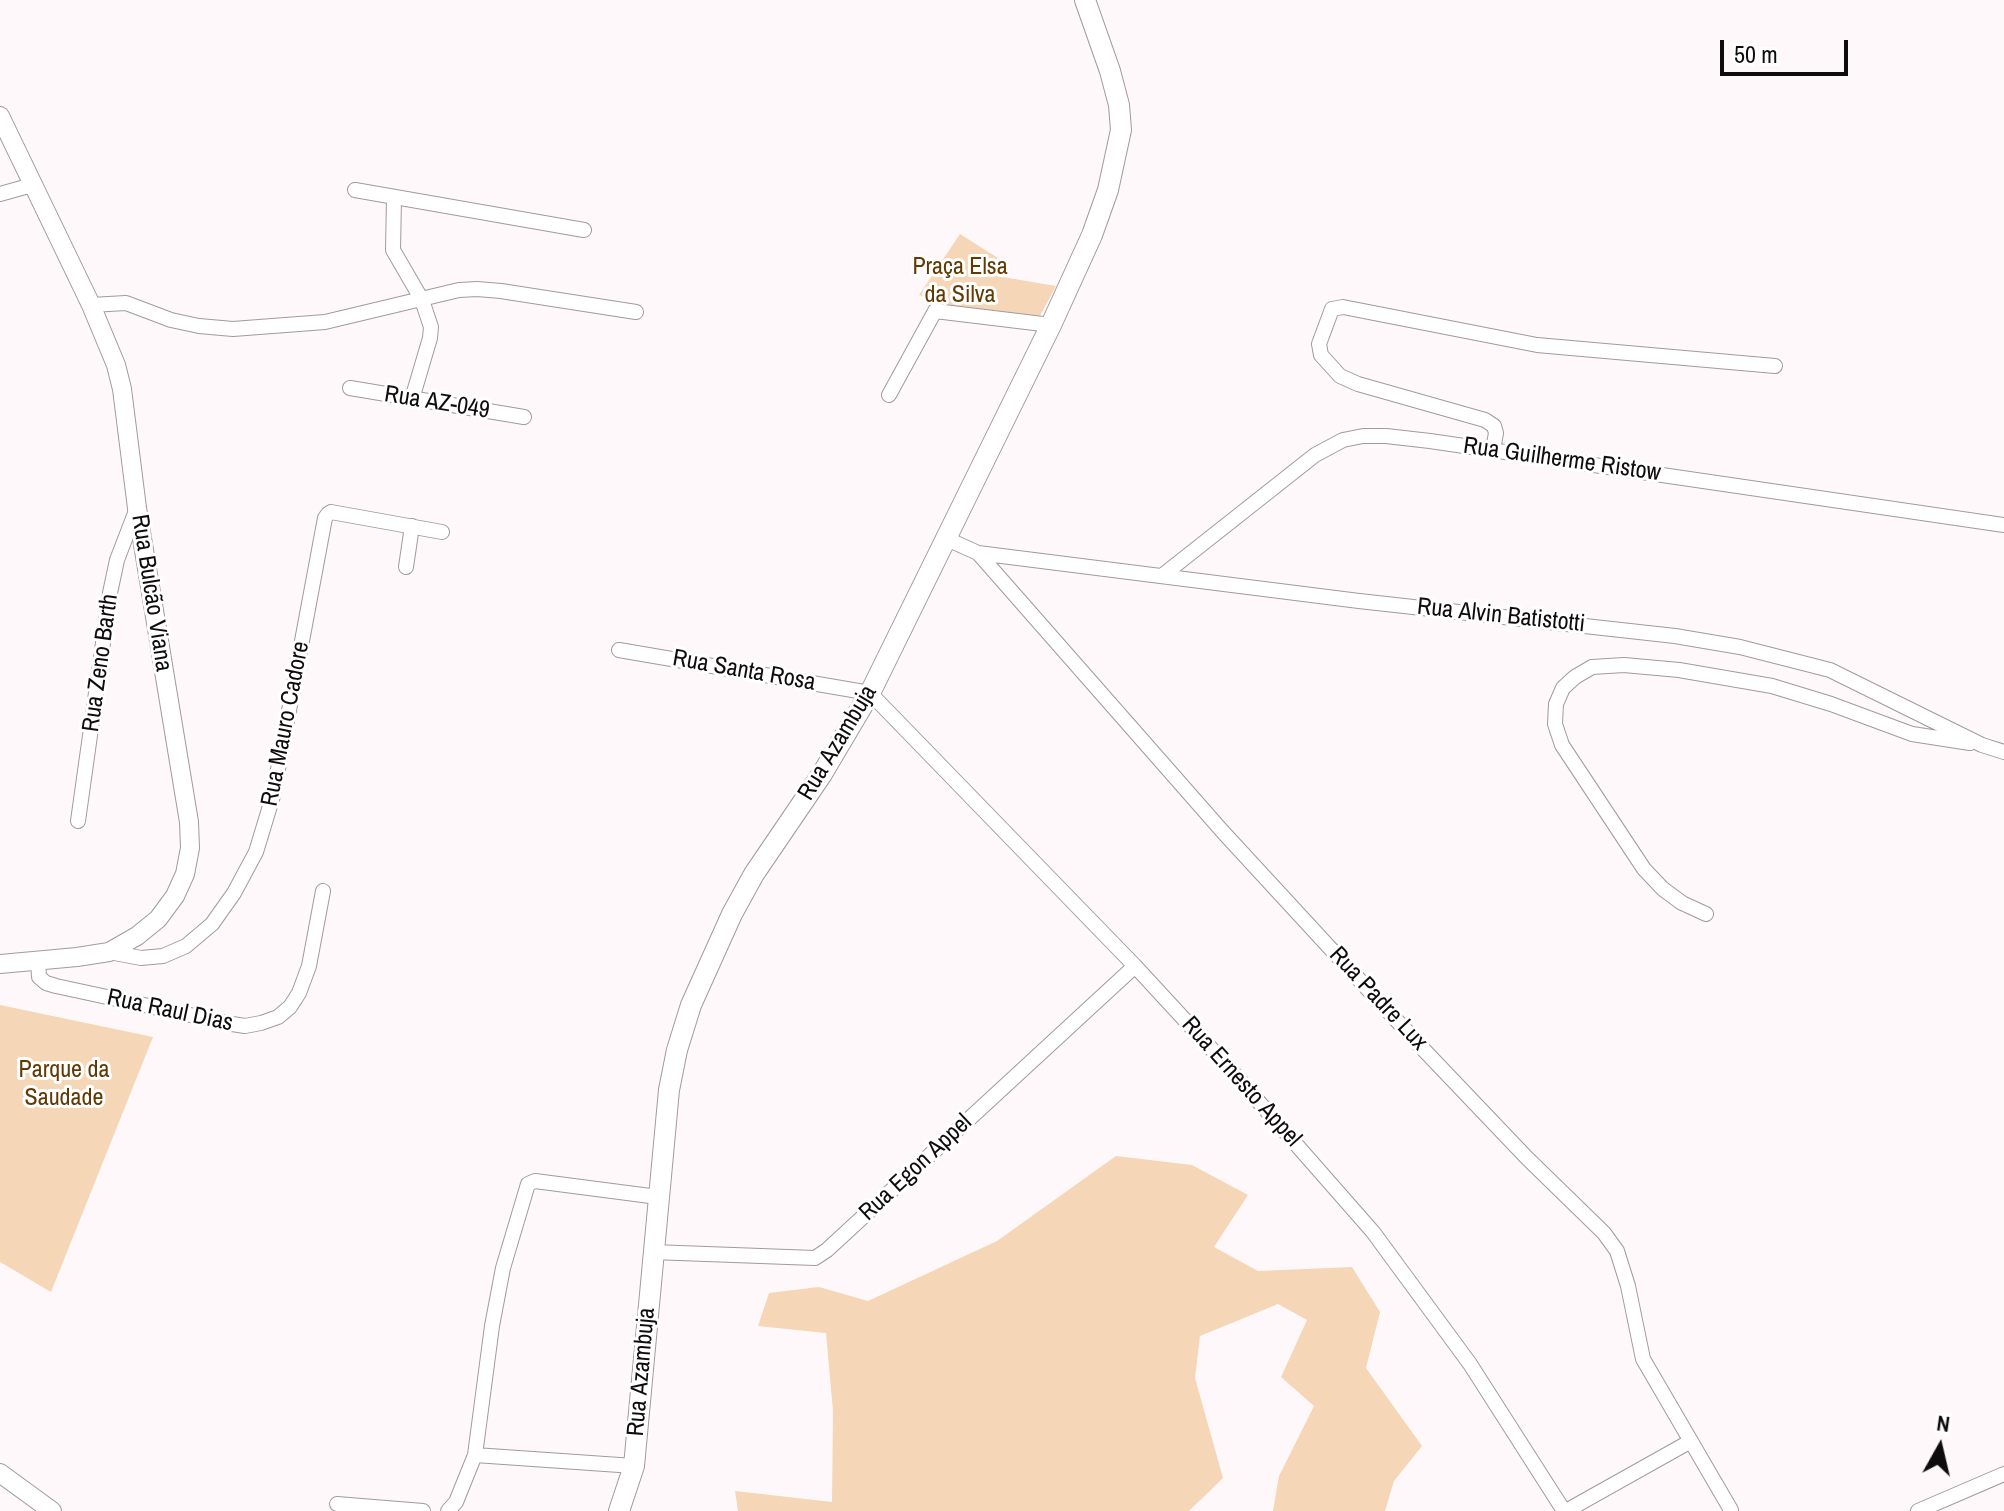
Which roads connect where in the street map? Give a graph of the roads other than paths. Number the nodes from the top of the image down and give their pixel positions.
1 (1085, 0) edge
2 (0, 116) edge
3 (32, 185) junction
4 (355, 190) dead end
5 (0, 194) edge
6 (394, 197) junction
7 (584, 230) dead end
8 (422, 300) junction
9 (91, 305) junction
10 (636, 312) dead end
11 (1051, 325) junction
12 (1775, 366) dead end
13 (350, 388) dead end
14 (889, 395) dead end
15 (412, 399) junction
16 (524, 417) dead end
17 (1493, 450) junction
18 (137, 508) junction
19 (2004, 525) edge
20 (412, 526) junction
21 (442, 532) dead end
22 (947, 539) junction
23 (978, 553) junction
24 (406, 567) dead end
25 (1163, 575) junction
26 (619, 650) dead end
27 (870, 693) junction
28 (1982, 745) junction
29 (2004, 752) edge
30 (78, 821) dead end
31 (323, 891) dead end
32 (1706, 914) dead end
33 (109, 952) junction
34 (38, 961) junction
35 (0, 964) edge
36 (1135, 966) junction
37 (658, 1197) junction
38 (652, 1252) junction
39 (1691, 1441) junction
40 (475, 1455) junction
41 (634, 1466) junction
42 (0, 1473) edge
43 (2004, 1474) edge
44 (337, 1504) dead end
45 (1731, 1510) edge
46 (52, 1511) edge
47 (423, 1511) edge
48 (448, 1511) edge
49 (619, 1511) edge
50 (1565, 1511) edge
51 (1918, 1511) edge

1 - 11 main road, Rua Azambuja
2 - 3 street, Rua Bulcão Viana
3 - 5 street
3 - 9 street, Rua Bulcão Viana
4 - 6 street
6 - 7 street
6 - 8 street
8 - 9 street
8 - 10 street
8 - 15 street
9 - 18 street, Rua Bulcão Viana
11 - 14 street
11 - 22 main road, Rua Azambuja
12 - 17 street
13 - 15 street, Rua AZ-049
15 - 16 street, Rua AZ-049
17 - 19 street, Rua Guilherme Ristow
17 - 25 street, Rua Guilherme Ristow
18 - 30 street, Rua Zeno Barth
18 - 33 street, Rua Bulcão Viana
20 - 21 street, Rua Mauro Cadore
20 - 24 street
20 - 33 street, Rua Mauro Cadore
22 - 23 street, Rua Padre Lux
22 - 27 main road, Rua Azambuja
23 - 25 street, Rua Alvin Batistotti
23 - 39 street, Rua Padre Lux
25 - 28 street, Rua Alvin Batistotti
26 - 27 street, Rua Santa Rosa
27 - 36 street, Rua Ernesto Appel
27 - 37 main road, Rua Azambuja
28 - 29 street, Rua Alvin Batistotti
28 - 32 street
31 - 34 street, Rua Raul Dias
33 - 34 street, Rua Bulcão Viana
34 - 35 street, Rua Bulcão Viana
36 - 38 street, Rua Egon Appel
36 - 50 street, Rua Ernesto Appel
37 - 38 main road, Rua Azambuja
37 - 40 street
38 - 41 main road, Rua Azambuja
39 - 45 street, Rua Padre Lux
39 - 50 street
40 - 41 street
40 - 48 street
41 - 49 main road, Rua Azambuja
42 - 46 street
43 - 51 street
44 - 47 street

